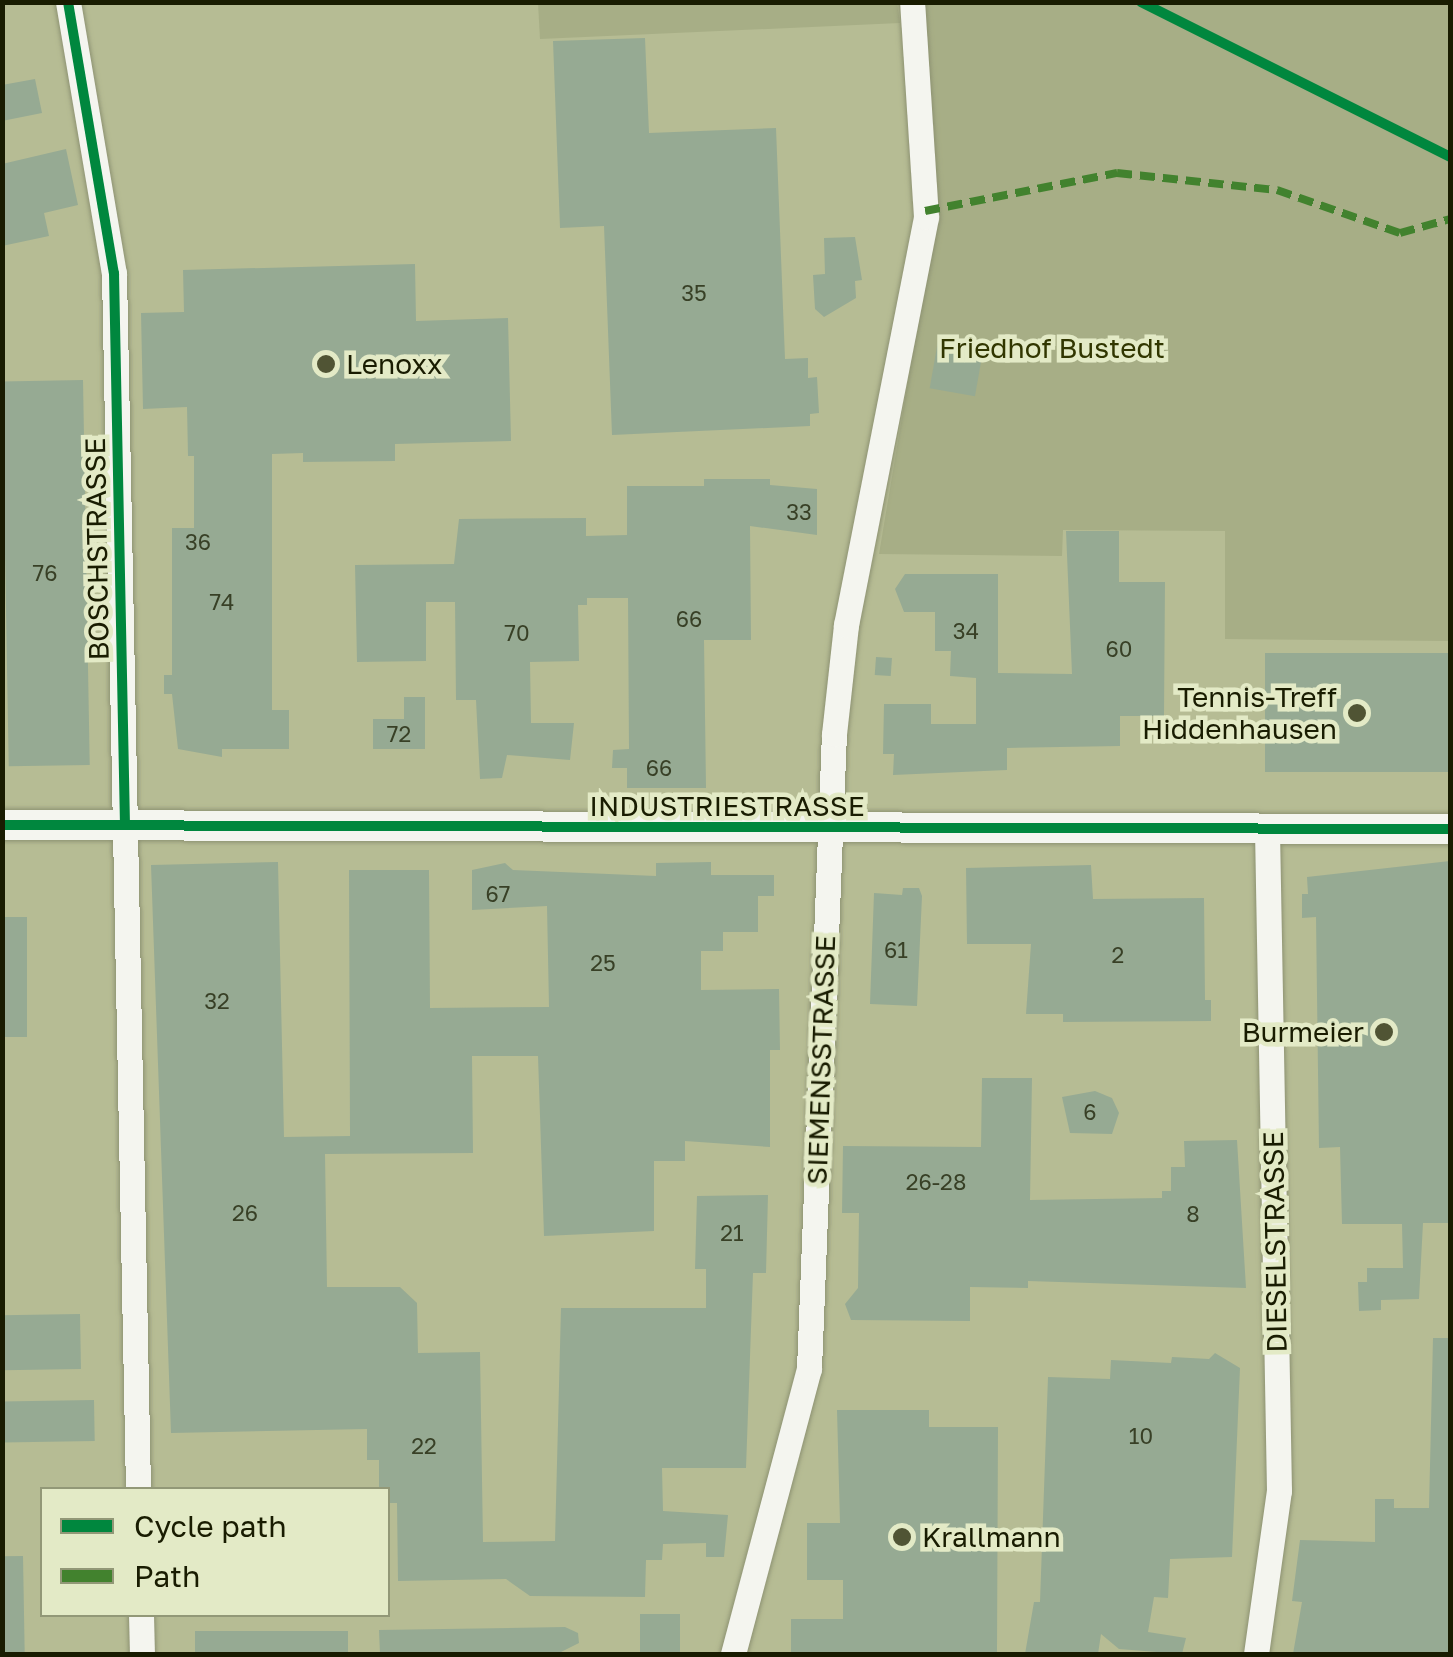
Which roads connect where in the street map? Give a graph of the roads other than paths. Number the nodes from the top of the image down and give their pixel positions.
1 (68, 2) edge
2 (912, 2) edge
3 (2, 826) edge
4 (125, 826) junction
5 (1266, 828) junction
6 (831, 829) junction
7 (1450, 830) edge
8 (138, 1487) edge
9 (141, 1617) edge
10 (142, 1654) edge
11 (733, 1654) edge
12 (1256, 1654) edge

1 - 4 street, BOSCHSTRASSE
2 - 6 street, SIEMENSSTRASSE
3 - 4 street, INDUSTRIESTRASSE
4 - 6 street, INDUSTRIESTRASSE
4 - 8 street, BOSCHSTRASSE
5 - 6 street, INDUSTRIESTRASSE
5 - 7 street, INDUSTRIESTRASSE
5 - 12 street, DIESELSTRASSE
6 - 11 street, SIEMENSSTRASSE
9 - 10 street

